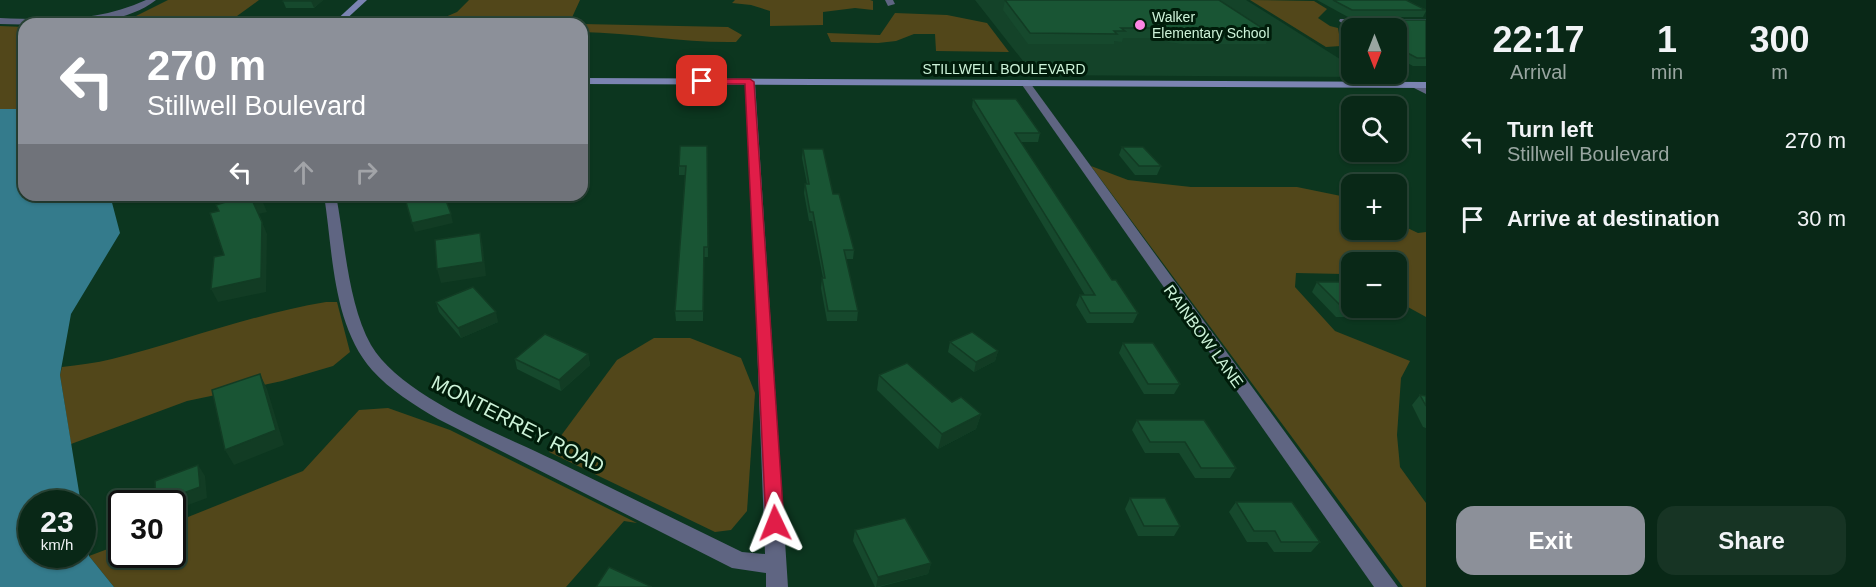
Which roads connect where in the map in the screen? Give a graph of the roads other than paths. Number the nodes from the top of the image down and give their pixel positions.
1 (152, 0) edge
2 (363, 0) edge
3 (105, 18) edge
4 (343, 18) edge
5 (0, 21) edge
6 (18, 21) edge
7 (1407, 22) edge
8 (1426, 22) edge
9 (588, 81) edge
10 (750, 82) junction
11 (1025, 82) junction
12 (1421, 85) edge
13 (1426, 91) edge
14 (331, 201) edge
15 (776, 565) junction
16 (777, 587) edge
17 (1387, 587) edge

1 - 3 street
2 - 4 street
5 - 6 street
7 - 8 street
9 - 10 street, STILLWELL BOULEVARD
10 - 11 street, STILLWELL BOULEVARD
10 - 15 street
11 - 12 street, STILLWELL BOULEVARD
11 - 17 street, RAINBOW LANE
12 - 13 street
14 - 15 street, MONTERREY ROAD
15 - 16 street

